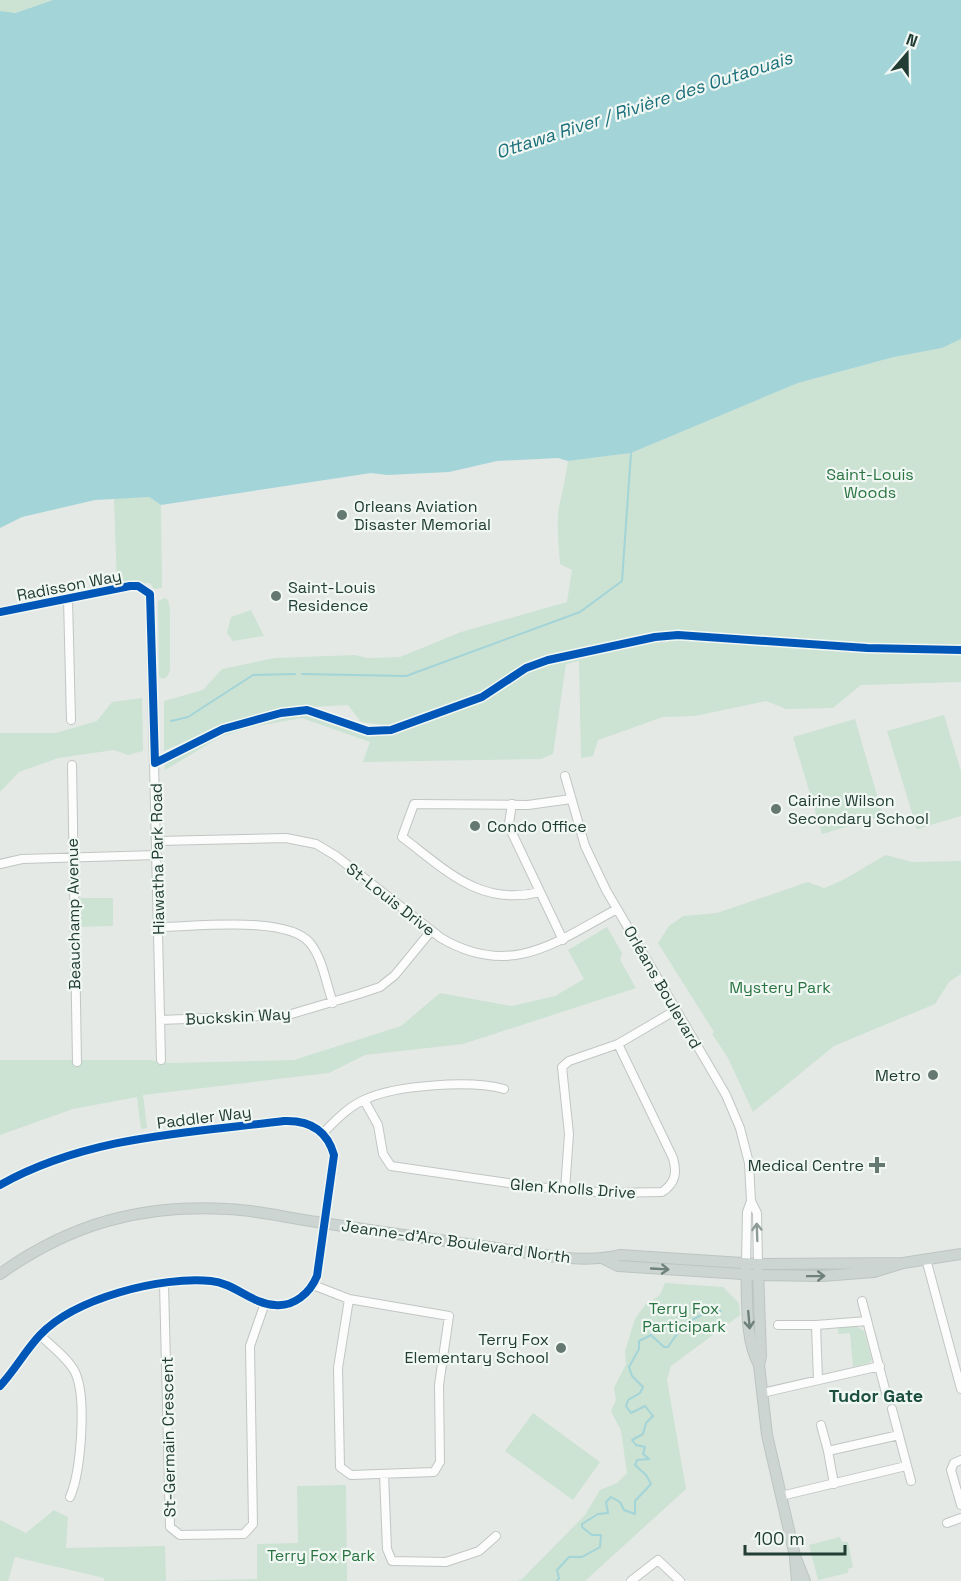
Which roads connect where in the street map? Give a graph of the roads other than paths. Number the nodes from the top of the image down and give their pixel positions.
1 (144, 589) joint
2 (68, 599) junction
3 (0, 612) edge
4 (71, 720) dead end
5 (72, 765) dead end
6 (565, 776) dead end
7 (570, 799) junction
8 (512, 804) junction
9 (157, 841) junction
10 (157, 855) junction
11 (73, 857) junction
12 (0, 864) edge
13 (540, 892) junction
14 (617, 909) junction
15 (158, 927) junction
16 (431, 931) junction
17 (563, 940) junction
18 (333, 1003) junction
19 (676, 1010) junction
20 (160, 1020) junction
21 (618, 1044) junction
22 (161, 1060) dead end
23 (77, 1062) dead end
24 (504, 1089) dead end
25 (364, 1100) junction
26 (323, 1133) junction
27 (0, 1185) edge
28 (564, 1190) junction
29 (325, 1223) junction
30 (961, 1254) edge
31 (926, 1259) junction
32 (752, 1269) junction
33 (0, 1274) edge
34 (164, 1284) junction
35 (312, 1286) junction
36 (349, 1299) junction
37 (862, 1301) dead end
38 (264, 1303) junction
39 (867, 1321) junction
40 (778, 1325) dead end
41 (816, 1325) junction
42 (40, 1335) junction
43 (880, 1366) junction
44 (818, 1380) junction
45 (0, 1386) edge
46 (961, 1388) edge
47 (886, 1393) dead end
48 (762, 1394) junction
49 (892, 1409) dead end
50 (821, 1425) dead end
51 (899, 1435) junction
52 (828, 1451) junction
53 (961, 1460) edge
54 (906, 1466) junction
55 (384, 1474) junction
56 (911, 1481) dead end
57 (834, 1484) junction
58 (781, 1496) junction
59 (70, 1497) dead end
60 (961, 1505) edge
61 (961, 1518) edge
62 (947, 1523) dead end
63 (496, 1536) dead end
64 (795, 1556) junction
65 (631, 1581) edge
66 (680, 1581) edge
67 (797, 1581) edge
68 (805, 1581) edge

1 - 2 street, Radisson Way
1 - 9 street, Hiawatha Park Road
2 - 3 street, Radisson Way
2 - 4 street
5 - 11 street, Beauchamp Avenue
6 - 7 street, Orléans Boulevard
7 - 8 street
7 - 14 street, Orléans Boulevard
8 - 13 street
8 - 13 street
9 - 10 street, Hiawatha Park Road
9 - 16 street, St-Louis Drive
10 - 11 street
10 - 15 street, Hiawatha Park Road
11 - 12 street
11 - 23 street, Beauchamp Avenue
13 - 17 street
14 - 17 street, St-Louis Drive
14 - 19 street, Orléans Boulevard
15 - 18 street
15 - 20 street, Hiawatha Park Road
16 - 17 street, St-Louis Drive
16 - 18 street, Buckskin Way
18 - 20 street, Buckskin Way
19 - 21 street
19 - 32 street, Orléans Boulevard
20 - 22 street, Hiawatha Park Road
21 - 28 street
21 - 28 street, Glen Knolls Drive
24 - 25 street
25 - 26 street
25 - 28 street, Glen Knolls Drive
26 - 27 street, Paddler Way
26 - 29 street
29 - 32 main road, Jeanne-d'Arc Boulevard North
29 - 33 main road, Jeanne-d'Arc Boulevard North
29 - 35 street
30 - 31 main road, Jeanne-d'Arc Boulevard North
31 - 32 main road, Jeanne-d'Arc Boulevard North
31 - 46 street
32 - 48 main road, Orléans Boulevard
34 - 38 street
34 - 38 street, St-Germain Crescent
34 - 42 street
35 - 36 street
35 - 38 street
36 - 55 street
36 - 55 street
37 - 39 street
39 - 41 street
39 - 43 street
40 - 41 street
41 - 44 street
42 - 45 street
42 - 59 street
43 - 44 street
43 - 47 street
44 - 48 street
48 - 58 main road, Orléans Boulevard
49 - 51 street
50 - 52 street
51 - 52 street
51 - 54 street
52 - 57 street
53 - 60 street
54 - 56 street
54 - 57 street
55 - 63 street
57 - 58 street
58 - 64 main road, Orléans Boulevard
61 - 62 street
64 - 67 main road, Orléans Boulevard
64 - 68 main road, Orléans Boulevard
65 - 66 street

